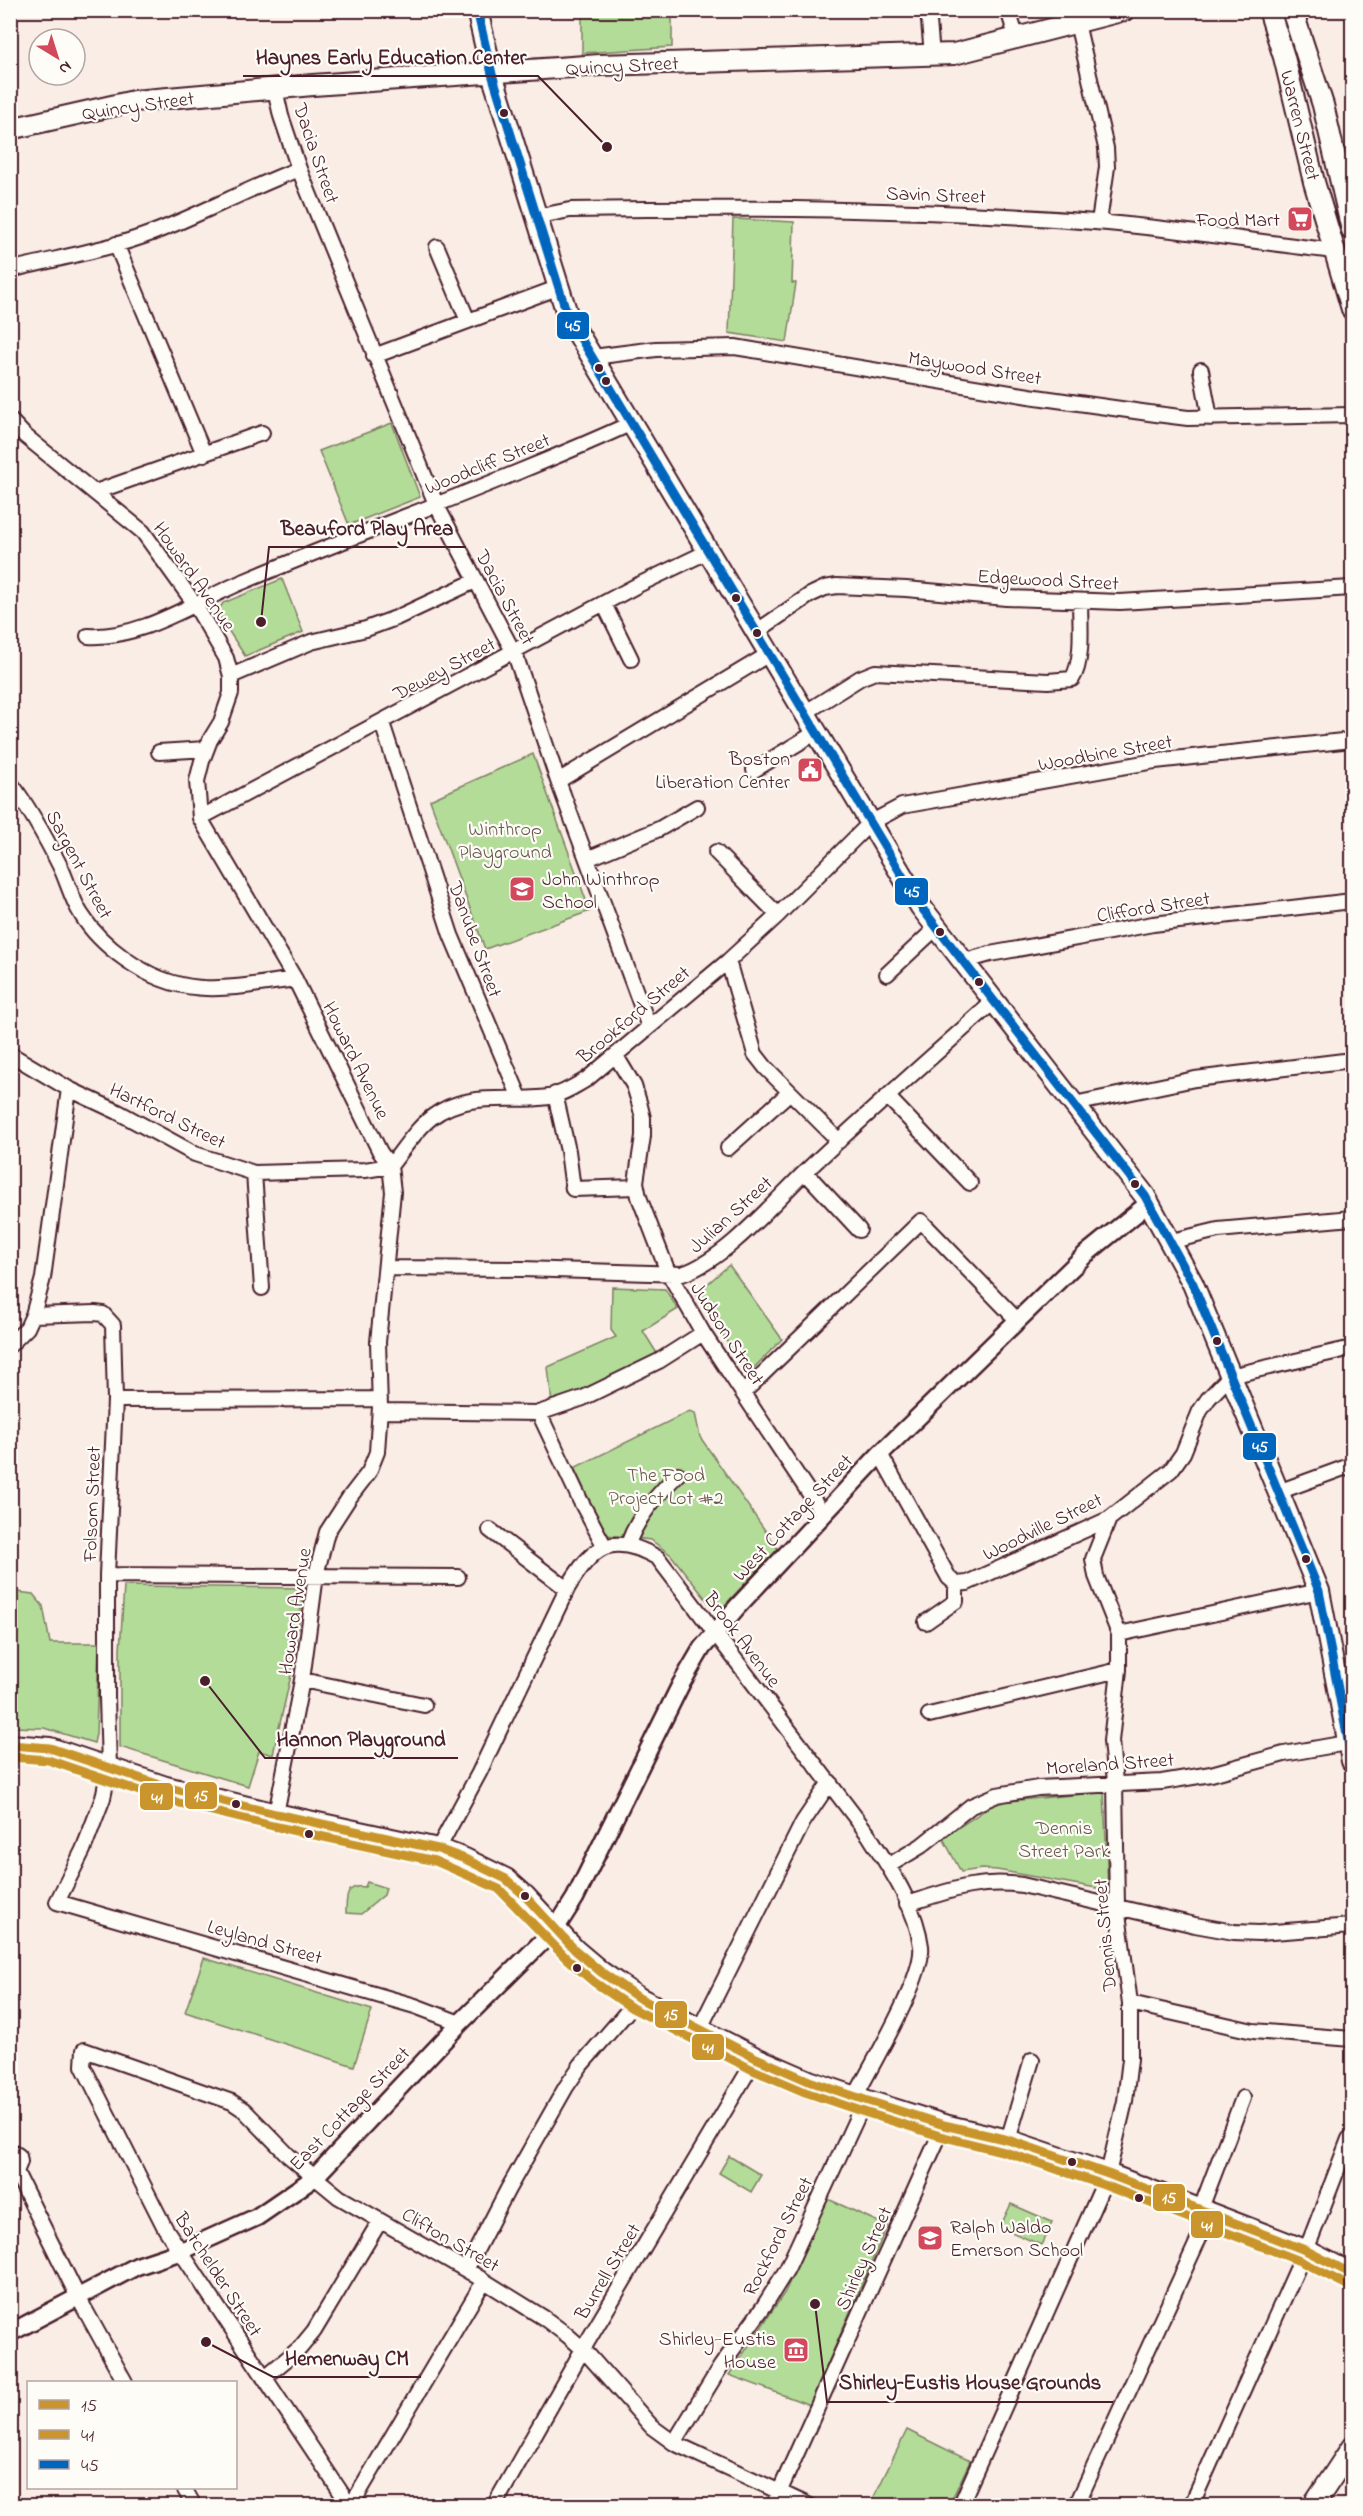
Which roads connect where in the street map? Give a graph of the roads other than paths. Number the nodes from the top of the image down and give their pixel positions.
1 (477, 10) edge
2 (927, 10) edge
3 (1008, 10) edge
4 (1125, 10) edge
5 (1269, 10) edge
6 (1292, 10) edge
7 (1075, 17) edge
8 (1017, 39) junction
9 (932, 55) junction
10 (492, 74) junction
11 (275, 89) junction
12 (10, 129) edge
13 (299, 169) junction
14 (1346, 169) edge
15 (535, 217) junction
16 (1099, 222) junction
17 (1353, 230) edge
18 (117, 244) junction
19 (437, 247) dead end
20 (1334, 251) junction
21 (10, 270) edge
22 (557, 288) junction
23 (1353, 309) edge
24 (468, 321) junction
25 (374, 356) junction
26 (593, 357) junction
27 (1201, 370) dead end
28 (1353, 415) edge
29 (1210, 418) junction
30 (10, 420) edge
31 (632, 423) junction
32 (262, 433) dead end
33 (204, 454) junction
34 (95, 492) junction
35 (436, 504) junction
36 (707, 552) junction
37 (475, 581) junction
38 (1353, 588) edge
39 (1080, 601) junction
40 (194, 603) junction
41 (604, 604) junction
42 (756, 632) junction
43 (88, 636) dead end
44 (514, 653) junction
45 (769, 654) junction
46 (631, 659) dead end
47 (231, 676) junction
48 (803, 714) junction
49 (382, 723) junction
50 (815, 733) junction
51 (1353, 740) edge
52 (206, 749) junction
53 (159, 752) dead end
54 (754, 770) dead end
55 (558, 781) junction
56 (10, 782) edge
57 (697, 807) dead end
58 (200, 818) junction
59 (870, 824) junction
60 (716, 852) dead end
61 (587, 859) junction
62 (1353, 901) edge
63 (778, 915) junction
64 (936, 928) junction
65 (728, 961) junction
66 (962, 962) junction
67 (887, 974) dead end
68 (295, 979) junction
69 (993, 1002) junction
70 (648, 1027) junction
71 (10, 1054) edge
72 (616, 1056) junction
73 (1353, 1060) edge
74 (69, 1089) junction
75 (790, 1092) junction
76 (555, 1094) junction
77 (888, 1097) junction
78 (520, 1098) junction
79 (1074, 1104) junction
80 (839, 1141) junction
81 (728, 1148) dead end
82 (390, 1166) junction
83 (254, 1173) junction
84 (805, 1173) junction
85 (970, 1183) dead end
86 (637, 1186) junction
87 (1149, 1203) junction
88 (1353, 1218) edge
89 (859, 1230) dead end
90 (1172, 1241) junction
91 (387, 1268) junction
92 (668, 1272) junction
93 (262, 1288) dead end
94 (33, 1315) junction
95 (1017, 1320) junction
96 (703, 1333) junction
97 (10, 1345) edge
98 (1353, 1348) edge
99 (1230, 1376) junction
100 (744, 1392) junction
101 (114, 1400) junction
102 (380, 1405) junction
103 (539, 1413) junction
104 (880, 1454) junction
105 (1353, 1465) edge
106 (678, 1474) dead end
107 (1278, 1492) junction
108 (823, 1514) junction
109 (1109, 1519) junction
110 (490, 1530) dead end
111 (628, 1544) junction
112 (605, 1547) junction
113 (107, 1575) junction
114 (316, 1575) junction
115 (458, 1577) dead end
116 (956, 1584) junction
117 (567, 1589) junction
118 (1319, 1591) junction
119 (926, 1622) dead end
120 (714, 1634) junction
121 (1119, 1634) junction
122 (1119, 1670) junction
123 (302, 1680) junction
124 (423, 1706) dead end
125 (929, 1715) dead end
126 (10, 1744) edge
127 (1351, 1748) edge
128 (109, 1768) junction
129 (830, 1782) junction
130 (1115, 1782) junction
131 (276, 1814) junction
132 (438, 1849) junction
133 (888, 1866) junction
134 (57, 1902) joint
135 (907, 1904) junction
136 (1117, 1906) junction
137 (1353, 1926) edge
138 (556, 1928) junction
139 (639, 1998) junction
140 (1130, 2003) junction
141 (460, 2023) junction
142 (700, 2028) junction
143 (1353, 2039) edge
144 (84, 2050) joint
145 (756, 2058) junction
146 (1032, 2060) dead end
147 (860, 2098) junction
148 (1243, 2098) dead end
149 (944, 2125) junction
150 (1349, 2139) dead end
151 (1008, 2140) junction
152 (10, 2150) edge
153 (13, 2173) edge
154 (1108, 2174) junction
155 (314, 2178) junction
156 (1206, 2210) junction
157 (380, 2221) junction
158 (1305, 2250) junction
159 (180, 2252) junction
160 (466, 2270) junction
161 (1353, 2274) edge
162 (484, 2281) junction
163 (78, 2297) junction
164 (10, 2333) edge
165 (583, 2349) junction
166 (264, 2378) junction
167 (124, 2381) edge
168 (674, 2443) junction
169 (1353, 2447) edge
170 (1344, 2471) edge
171 (185, 2489) edge
172 (780, 2492) junction
173 (194, 2505) edge
174 (351, 2505) edge
175 (494, 2505) edge
176 (773, 2505) edge
177 (810, 2505) edge
178 (960, 2505) edge
179 (1076, 2505) edge
180 (1191, 2505) edge
181 (1312, 2505) edge

1 - 10 main road
2 - 9 street
3 - 8 street
4 - 7 main road, Quincy Street
5 - 20 main road, Warren Street
6 - 14 main road, Warren Street
7 - 8 main road, Quincy Street
7 - 16 street
8 - 9 main road, Quincy Street
9 - 10 main road, Quincy Street
10 - 11 main road, Quincy Street
10 - 15 main road
11 - 12 main road, Quincy Street
11 - 13 street, Dacia Street
13 - 18 street
13 - 25 street, Dacia Street
14 - 17 main road, Warren Street
15 - 16 street, Savin Street
15 - 22 main road
16 - 20 street, Savin Street
18 - 21 street
18 - 33 street
19 - 24 street
20 - 23 main road, Warren Street
22 - 24 street
22 - 26 main road
24 - 25 street
25 - 35 street, Dacia Street
26 - 29 street, Maywood Street
26 - 31 main road
27 - 29 street
28 - 29 street, Maywood Street
30 - 34 street, Howard Avenue
31 - 35 street, Woodcliff Street
31 - 36 main road
32 - 33 street
33 - 34 street
34 - 40 street, Howard Avenue
35 - 37 street, Dacia Street
35 - 40 street, Woodcliff Street
36 - 41 street, Dewey Street
36 - 42 main road
37 - 44 street, Dacia Street
37 - 47 street
38 - 39 street, Edgewood Street
39 - 42 street, Edgewood Street
39 - 48 street
40 - 43 street, Woodcliff Street
40 - 47 street, Howard Avenue
41 - 44 street, Dewey Street
41 - 46 street
42 - 45 main road
44 - 49 street, Dewey Street
44 - 55 street, Dacia Street
45 - 48 main road
45 - 55 street
47 - 52 street, Howard Avenue
48 - 50 main road
49 - 58 street, Dewey Street
49 - 78 street, Danube Street
50 - 54 street
50 - 59 main road
51 - 59 street, Woodbine Street
52 - 53 street
52 - 58 street, Howard Avenue
55 - 61 street, Dacia Street
56 - 68 street, Sargent Street
57 - 61 street
58 - 68 street, Howard Avenue
59 - 63 street, Brookford Street
59 - 64 main road
60 - 63 street
61 - 70 street, Dacia Street
62 - 66 street, Clifford Street
63 - 65 street, Brookford Street
64 - 66 main road
64 - 67 street
65 - 70 street, Brookford Street
65 - 75 street
66 - 69 main road
68 - 82 street, Howard Avenue
69 - 77 street, Julian Street
69 - 79 main road
70 - 72 street, Brookford Street
71 - 74 street, Hartford Street
72 - 76 street, Brookford Street
72 - 86 street, Judson Street
73 - 79 street
74 - 83 street, Hartford Street
74 - 94 street
75 - 80 street
75 - 81 street
76 - 78 street, Brookford Street
76 - 86 street
77 - 80 street, Julian Street
77 - 85 street
78 - 82 street, Brookford Street
79 - 87 main road
80 - 84 street, Julian Street
82 - 83 street, Hartford Street
82 - 91 street, Howard Avenue
83 - 93 street
84 - 89 street
84 - 92 street, Julian Street
86 - 92 street, Judson Street
87 - 90 main road
87 - 95 street, West Cottage Street
88 - 90 street
90 - 99 main road
91 - 92 street, Julian Street
91 - 102 street, Howard Avenue
92 - 96 street, Judson Street
94 - 97 street
94 - 101 street, Folsom Street
95 - 100 street
95 - 104 street, West Cottage Street
96 - 100 street, Judson Street
96 - 103 street
98 - 99 street
99 - 107 main road
99 - 109 street, Woodville Street
100 - 108 street, Judson Street
101 - 102 street
101 - 113 street, Folsom Street
102 - 103 street
102 - 114 street, Howard Avenue
103 - 112 street
104 - 108 street, West Cottage Street
104 - 116 street
105 - 107 street
106 - 111 street
107 - 118 main road
108 - 120 street, West Cottage Street
109 - 116 street, Woodville Street
109 - 121 street, Dennis Street
110 - 117 street
111 - 112 street
111 - 120 street, Brook Avenue
112 - 117 street
113 - 114 street
113 - 128 street, Folsom Street
114 - 115 street
114 - 123 street, Howard Avenue
116 - 119 street
117 - 132 street
118 - 121 street
118 - 127 main road
120 - 129 street, Brook Avenue
120 - 138 street, West Cottage Street
121 - 122 street, Dennis Street
122 - 125 street
122 - 130 street, Dennis Street
123 - 124 street
123 - 131 street, Howard Avenue
126 - 128 main road
127 - 130 street, Moreland Street
128 - 131 main road
128 - 134 street, Folsom Street
129 - 133 street, Brook Avenue
129 - 142 street
130 - 133 street, Moreland Street
130 - 136 street, Dennis Street
131 - 132 main road
132 - 138 main road
133 - 135 street, Brook Avenue
134 - 141 street, Leyland Street
135 - 136 street
135 - 147 street, Brook Avenue
136 - 137 street
136 - 140 street, Dennis Street
138 - 139 main road
138 - 141 street, East Cottage Street
139 - 142 main road
139 - 160 street
140 - 143 street
140 - 154 street, Dennis Street
141 - 155 street, East Cottage Street
142 - 145 main road
144 - 155 street, Clifton Street
144 - 159 street, Batchelder Street
145 - 147 main road
145 - 165 street, Burrell Street
146 - 151 street
147 - 149 main road
147 - 168 street, Rockford Street
148 - 156 street
149 - 151 main road
149 - 172 street, Shirley Street
150 - 158 street
151 - 154 main road
152 - 153 street
153 - 163 street
154 - 156 main road
154 - 178 street, Dennis Street
155 - 157 street, Clifton Street
155 - 159 street, East Cottage Street
156 - 158 main road
156 - 179 street
157 - 160 street, Clifton Street
157 - 166 street
158 - 161 main road
158 - 180 street
159 - 163 street, East Cottage Street
159 - 166 street, Batchelder Street
160 - 162 street, Clifton Street
162 - 165 street, Clifton Street
162 - 174 street
163 - 164 street, East Cottage Street
163 - 167 street
165 - 168 street, Clifton Street
165 - 175 street, Burrell Street
166 - 174 street, Batchelder Street
168 - 172 street, Clifton Street
169 - 170 main road
170 - 181 main road
171 - 173 street
172 - 176 street, Shirley Street
172 - 177 street, Clifton Street

